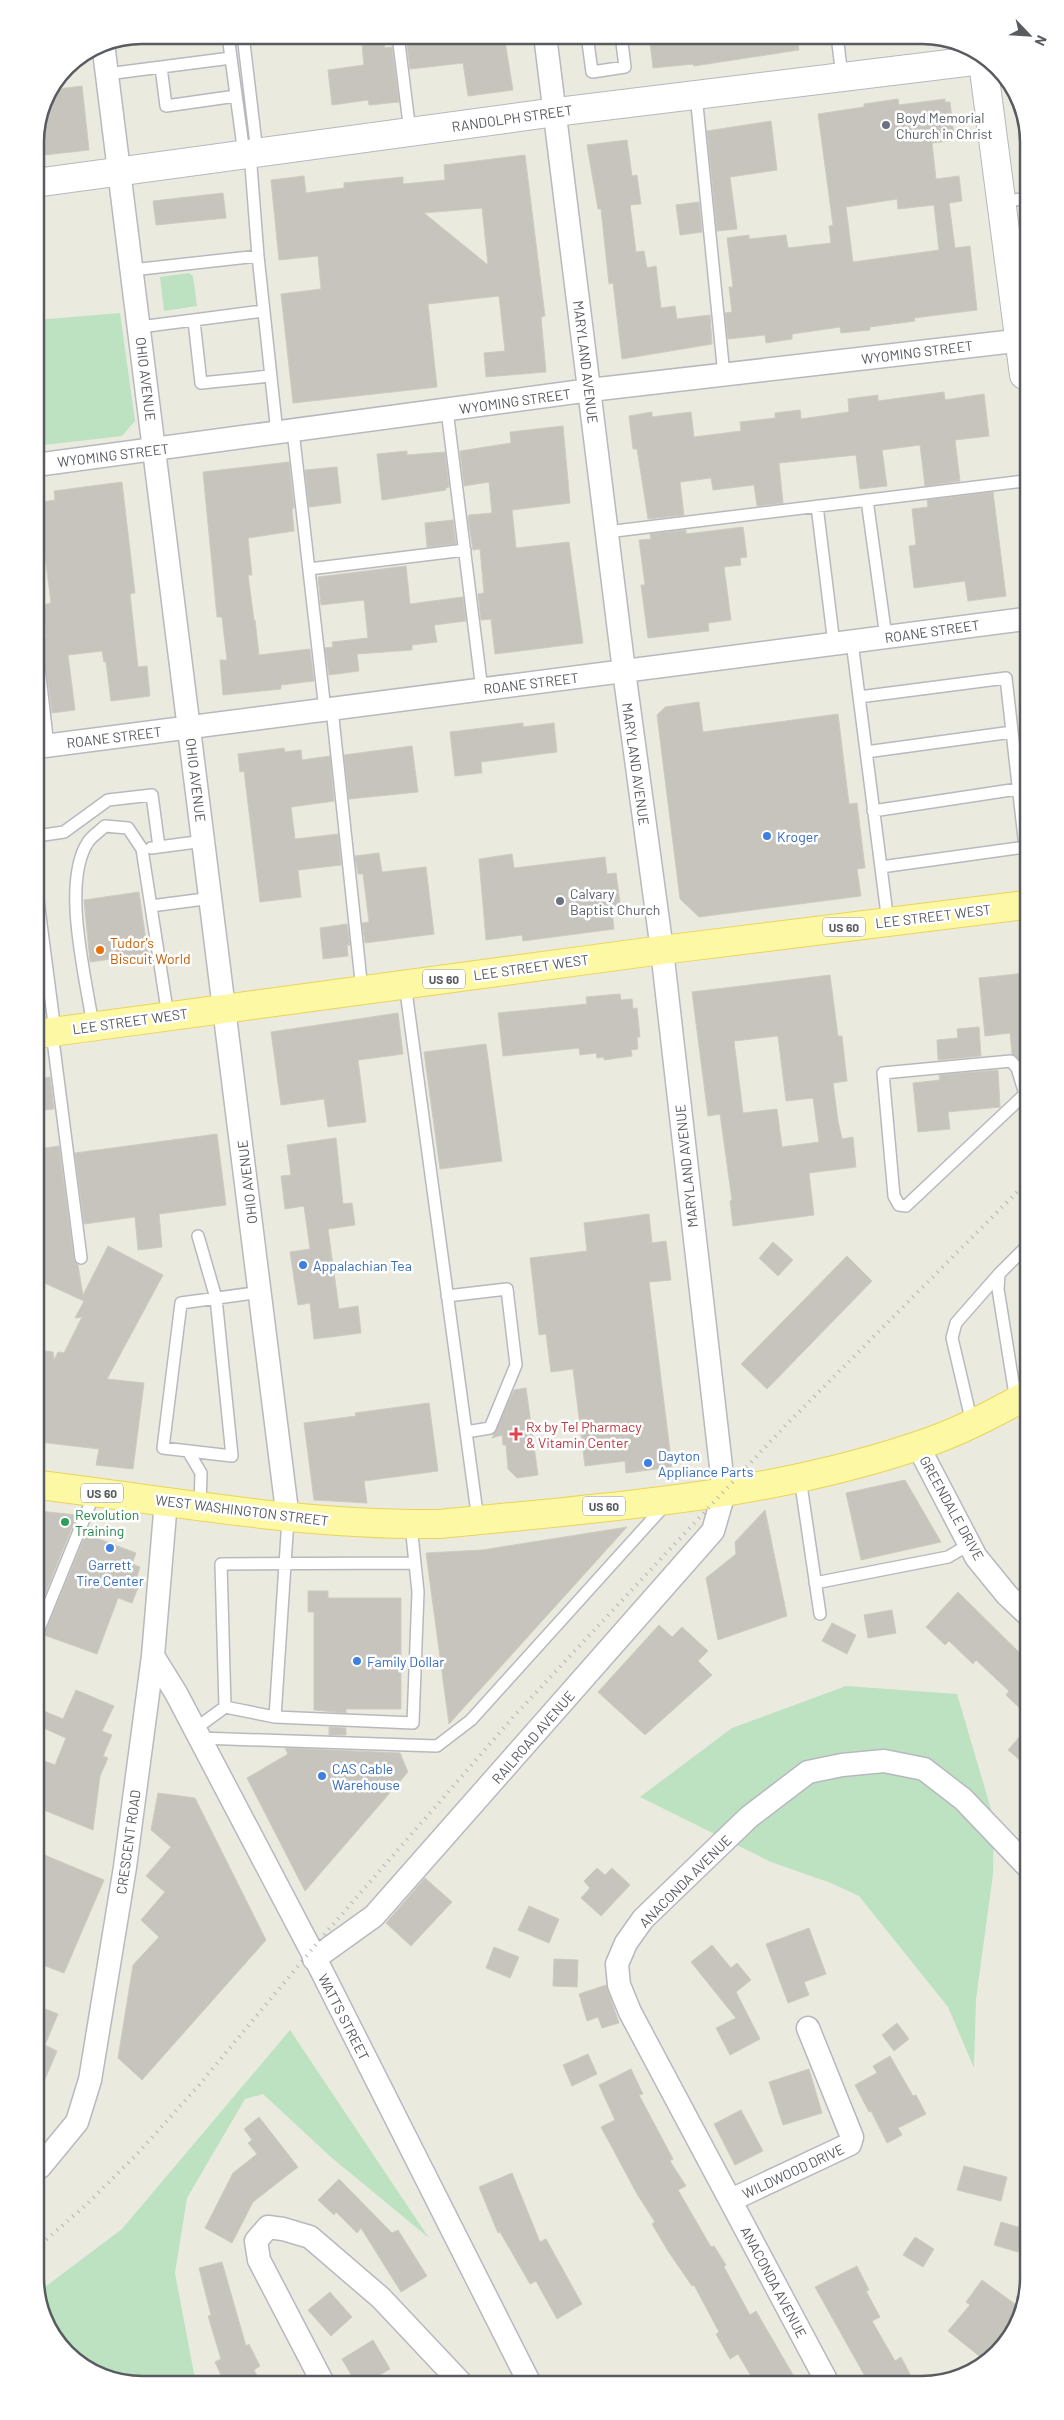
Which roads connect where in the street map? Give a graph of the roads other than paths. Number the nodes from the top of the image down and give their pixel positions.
1 (229, 44) edge
2 (244, 44) edge
3 (399, 44) edge
4 (547, 44) edge
5 (588, 44) edge
6 (622, 44) edge
7 (838, 44) edge
8 (104, 51) edge
9 (230, 58) junction
10 (975, 59) edge
11 (161, 67) junction
12 (986, 67) edge
13 (107, 74) junction
14 (842, 77) junction
15 (696, 95) junction
16 (236, 96) junction
17 (556, 112) junction
18 (410, 132) junction
19 (250, 153) junction
20 (119, 171) junction
21 (44, 182) edge
22 (1012, 200) edge
23 (258, 256) junction
24 (132, 270) junction
25 (263, 311) junction
26 (1020, 312) edge
27 (194, 321) junction
28 (140, 327) junction
29 (1020, 340) edge
30 (724, 375) junction
31 (270, 376) junction
32 (590, 390) junction
33 (448, 410) junction
34 (285, 432) junction
35 (155, 450) junction
36 (44, 464) edge
37 (1020, 481) edge
38 (867, 500) junction
39 (817, 506) junction
40 (607, 532) junction
41 (465, 550) junction
42 (309, 569) junction
43 (1020, 620) edge
44 (886, 637) junction
45 (843, 643) junction
46 (624, 671) junction
47 (482, 690) junction
48 (859, 697) junction
49 (329, 709) junction
50 (190, 727) junction
51 (1012, 732) junction
52 (44, 746) edge
53 (866, 752) junction
54 (1018, 789) junction
55 (1020, 806) edge
56 (873, 811) junction
57 (44, 835) edge
58 (204, 841) junction
59 (159, 847) junction
60 (1020, 848) edge
61 (142, 849) junction
62 (881, 867) junction
63 (212, 898) junction
64 (151, 906) junction
65 (1020, 906) edge
66 (888, 922) junction
67 (662, 950) junction
68 (44, 981) edge
69 (405, 984) junction
70 (362, 990) junction
71 (226, 1008) junction
72 (168, 1016) junction
73 (93, 1026) junction
74 (48, 1032) edge
75 (1020, 1078) edge
76 (1020, 1099) edge
77 (198, 1236) dead end
78 (1020, 1253) edge
79 (81, 1258) dead end
80 (999, 1274) junction
81 (261, 1292) junction
82 (447, 1296) junction
83 (216, 1298) junction
84 (1020, 1393) edge
85 (1020, 1399) edge
86 (972, 1423) junction
87 (466, 1432) junction
88 (918, 1446) junction
89 (188, 1451) junction
90 (800, 1478) junction
91 (44, 1486) edge
92 (95, 1492) junction
93 (724, 1493) junction
94 (671, 1499) junction
95 (166, 1501) junction
96 (200, 1506) junction
97 (288, 1518) junction
98 (478, 1520) junction
99 (411, 1525) junction
100 (970, 1544) junction
101 (415, 1563) junction
102 (284, 1564) junction
103 (815, 1583) junction
104 (1020, 1607) edge
105 (820, 1614) dead end
106 (44, 1617) edge
107 (152, 1656) junction
108 (225, 1707) junction
109 (275, 1717) junction
110 (197, 1733) junction
111 (1020, 1859) edge
112 (314, 1959) junction
113 (808, 2028) dead end
114 (44, 2162) edge
115 (731, 2200) junction
116 (319, 2376) edge
117 (454, 2376) edge
118 (526, 2376) edge
119 (824, 2376) edge

1 - 9 lane
2 - 19 lane
3 - 18 lane
4 - 17 street, MARYLAND AVENUE
5 - 6 lane
7 - 14 lane
8 - 13 street, OHIO AVENUE
9 - 11 lane
9 - 16 lane
10 - 14 main road, RANDOLPH STREET
11 - 13 lane
11 - 16 lane
12 - 22 main road
13 - 20 street, OHIO AVENUE
14 - 15 main road, RANDOLPH STREET
15 - 17 main road, RANDOLPH STREET
15 - 30 lane
16 - 19 lane
17 - 18 main road, RANDOLPH STREET
17 - 32 street, MARYLAND AVENUE
18 - 19 main road, RANDOLPH STREET
19 - 20 main road, RANDOLPH STREET
19 - 23 lane
20 - 21 main road, RANDOLPH STREET
20 - 24 street, OHIO AVENUE
22 - 26 main road
23 - 24 lane
23 - 25 lane
24 - 28 street, OHIO AVENUE
25 - 27 lane
25 - 31 lane
27 - 28 lane
27 - 31 lane
28 - 35 street, OHIO AVENUE
29 - 30 street, WYOMING STREET
30 - 32 street, WYOMING STREET
31 - 34 lane
32 - 33 street, WYOMING STREET
32 - 40 street, MARYLAND AVENUE
33 - 34 street, WYOMING STREET
33 - 41 lane
34 - 35 street, WYOMING STREET
34 - 42 lane
35 - 36 street, WYOMING STREET
35 - 50 street, OHIO AVENUE
37 - 38 lane
38 - 39 lane
38 - 44 lane
39 - 40 lane
39 - 45 lane
40 - 46 street, MARYLAND AVENUE
41 - 42 lane
41 - 47 lane
42 - 49 lane
43 - 44 street, ROANE STREET
44 - 45 street, ROANE STREET
45 - 46 street, ROANE STREET
45 - 48 lane
46 - 47 street, ROANE STREET
46 - 67 street, MARYLAND AVENUE
47 - 49 street, ROANE STREET
48 - 51 lane
48 - 53 lane
49 - 50 street, ROANE STREET
49 - 70 lane
50 - 52 street, ROANE STREET
50 - 58 street, OHIO AVENUE
51 - 53 lane
51 - 54 lane
53 - 56 lane
54 - 55 lane
54 - 56 lane
56 - 62 lane
57 - 59 lane
58 - 59 lane
58 - 63 street, OHIO AVENUE
59 - 61 lane
60 - 62 lane
61 - 64 lane
61 - 73 lane
62 - 66 lane
63 - 64 lane
63 - 71 street, OHIO AVENUE
64 - 72 lane
65 - 66 main road, LEE STREET WEST / US 60
66 - 67 main road, LEE STREET WEST / US 60
67 - 69 main road, LEE STREET WEST / US 60
67 - 93 street, MARYLAND AVENUE
68 - 74 lane
69 - 70 main road, LEE STREET WEST / US 60
69 - 82 lane
70 - 71 main road, LEE STREET WEST / US 60
71 - 72 main road, LEE STREET WEST / US 60
71 - 81 street, OHIO AVENUE
72 - 73 main road, LEE STREET WEST / US 60
73 - 74 main road, LEE STREET WEST / US 60
74 - 79 lane
75 - 76 lane
77 - 83 lane
78 - 80 lane
80 - 84 lane
80 - 86 lane
81 - 83 lane
81 - 97 street, OHIO AVENUE
82 - 87 lane
82 - 87 lane
83 - 89 lane
83 - 89 lane
85 - 86 main road, WEST WASHINGTON STREET / US 60
86 - 88 main road, WEST WASHINGTON STREET / US 60
87 - 98 lane
88 - 90 main road, WEST WASHINGTON STREET / US 60
88 - 100 street, GREENDALE DRIVE
89 - 96 lane
90 - 93 main road, WEST WASHINGTON STREET / US 60
90 - 103 lane
91 - 92 main road, WEST WASHINGTON STREET / US 60
92 - 95 main road, WEST WASHINGTON STREET / US 60
92 - 106 lane
93 - 94 main road, WEST WASHINGTON STREET / US 60
93 - 112 street, RAILROAD AVENUE
94 - 98 main road, WEST WASHINGTON STREET / US 60
94 - 110 lane
95 - 96 main road, WEST WASHINGTON STREET / US 60
95 - 107 street, CRESCENT ROAD
96 - 97 main road, WEST WASHINGTON STREET / US 60
97 - 99 main road, WEST WASHINGTON STREET / US 60
97 - 102 lane
98 - 99 main road, WEST WASHINGTON STREET / US 60
99 - 101 lane
100 - 103 lane
100 - 104 street, GREENDALE DRIVE
101 - 102 lane
101 - 109 lane
102 - 108 lane
102 - 109 lane
103 - 105 lane
107 - 110 street, WATTS STREET
107 - 114 street, CRESCENT ROAD
108 - 109 lane
108 - 110 lane
110 - 112 street, WATTS STREET
111 - 115 street, ANACONDA AVENUE
112 - 118 street, WATTS STREET
113 - 115 street, WILDWOOD DRIVE
115 - 119 street, ANACONDA AVENUE
116 - 117 street

